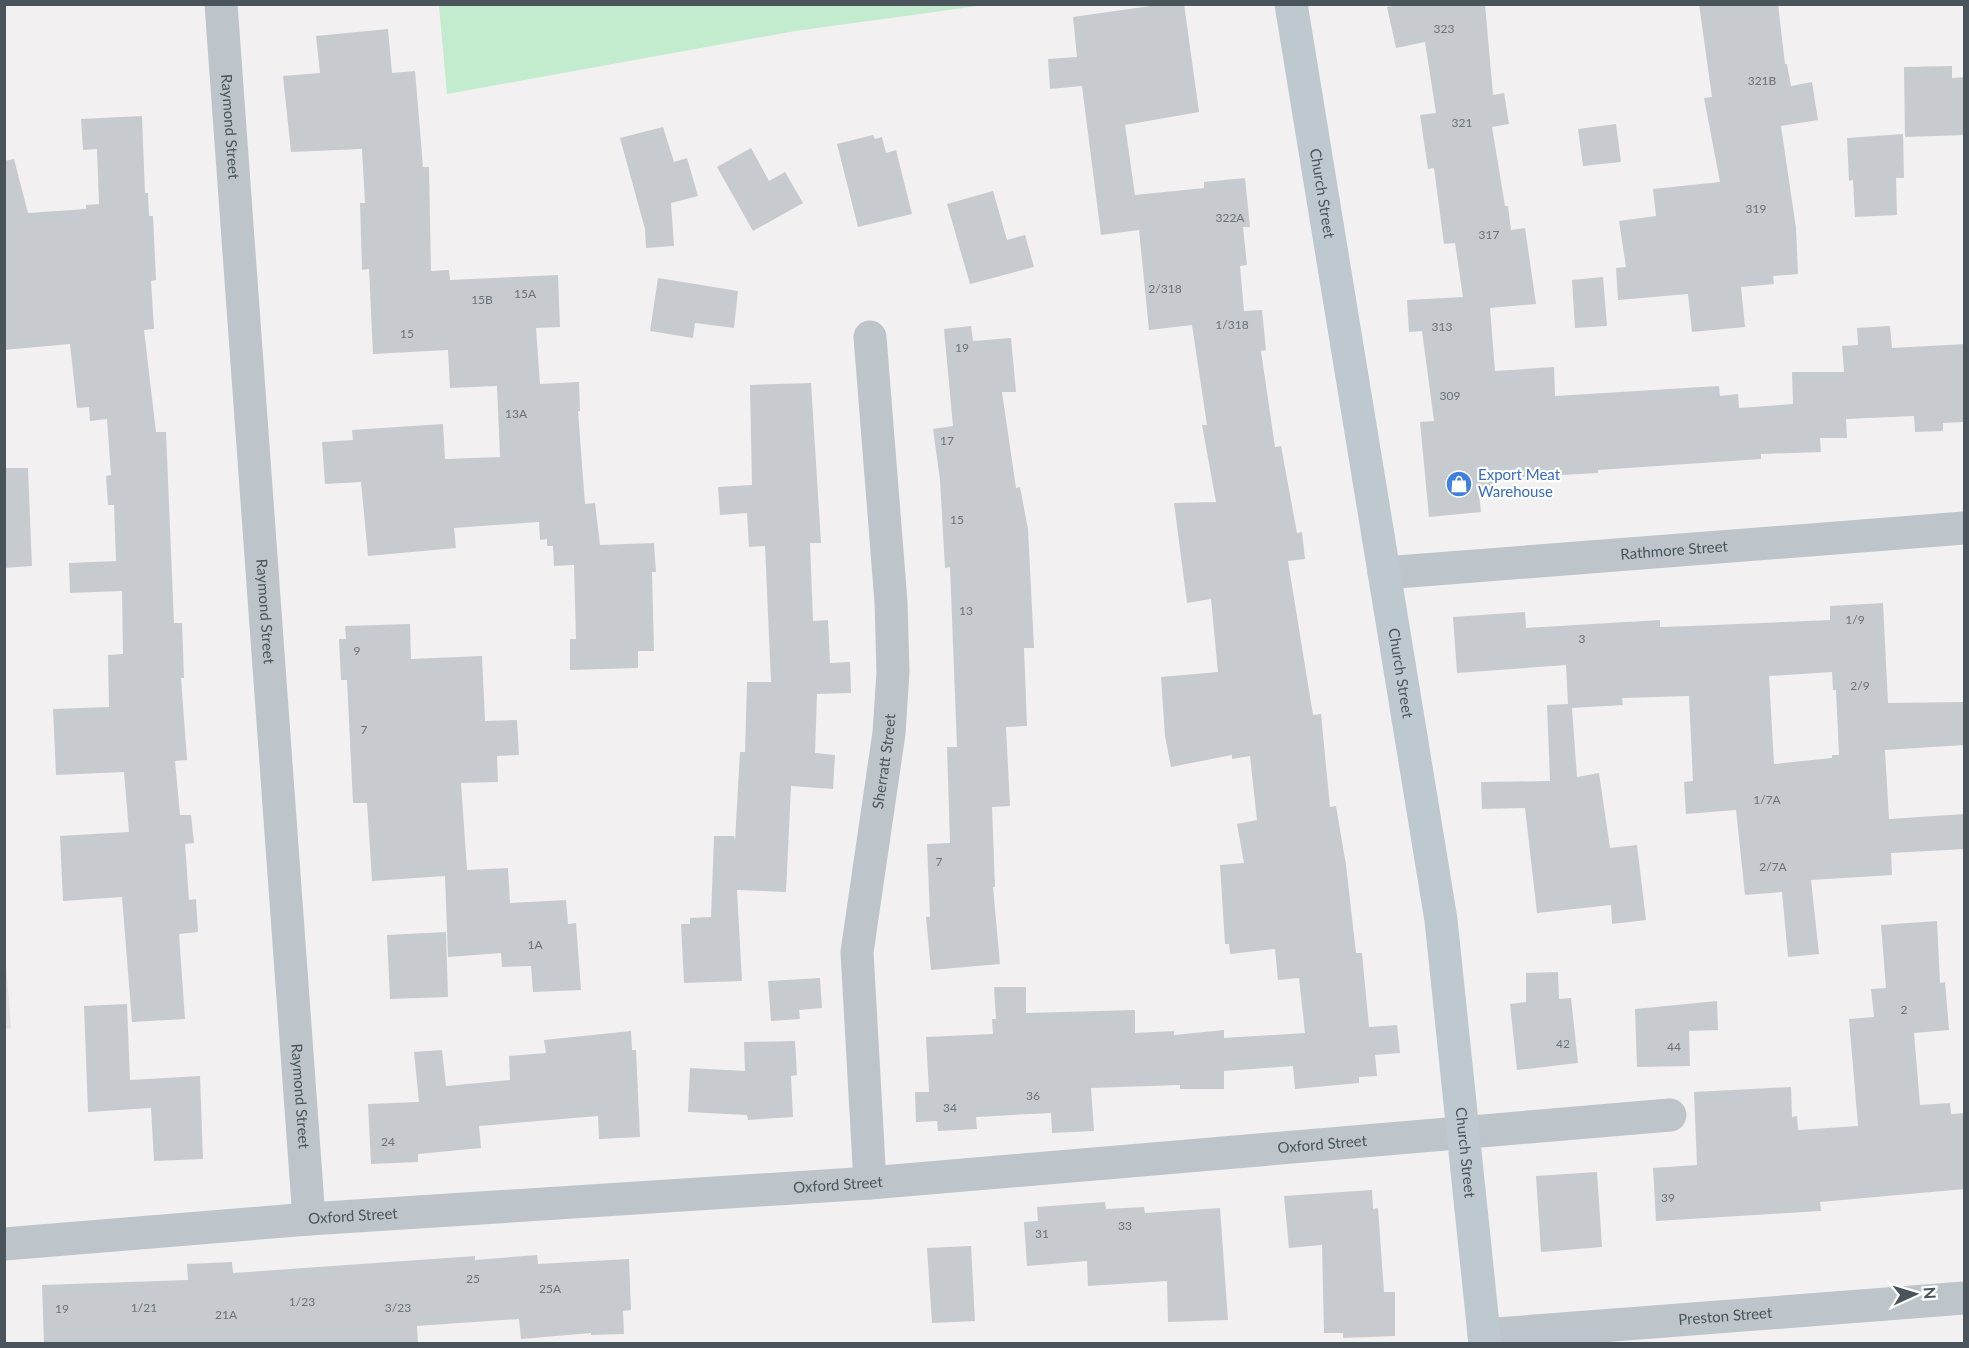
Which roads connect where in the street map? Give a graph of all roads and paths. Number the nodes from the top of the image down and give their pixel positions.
1 (221, 4) edge
2 (1291, 4) edge
3 (870, 337) dead end
4 (1965, 528) edge
5 (1384, 573) junction
6 (1670, 1115) dead end
7 (1464, 1133) junction
8 (870, 1183) junction
9 (309, 1219) junction
10 (4, 1244) edge
11 (1965, 1298) edge
12 (1484, 1339) edge

1 - 9 street, Raymond Street
2 - 5 street, Church Street
3 - 8 street, Sherratt Street
4 - 5 street, Rathmore Street
5 - 7 street, Church Street
6 - 7 street, Oxford Street
7 - 8 street, Oxford Street
7 - 12 street, Church Street
8 - 9 street, Oxford Street
9 - 10 street, Oxford Street
11 - 12 street, Preston Street

